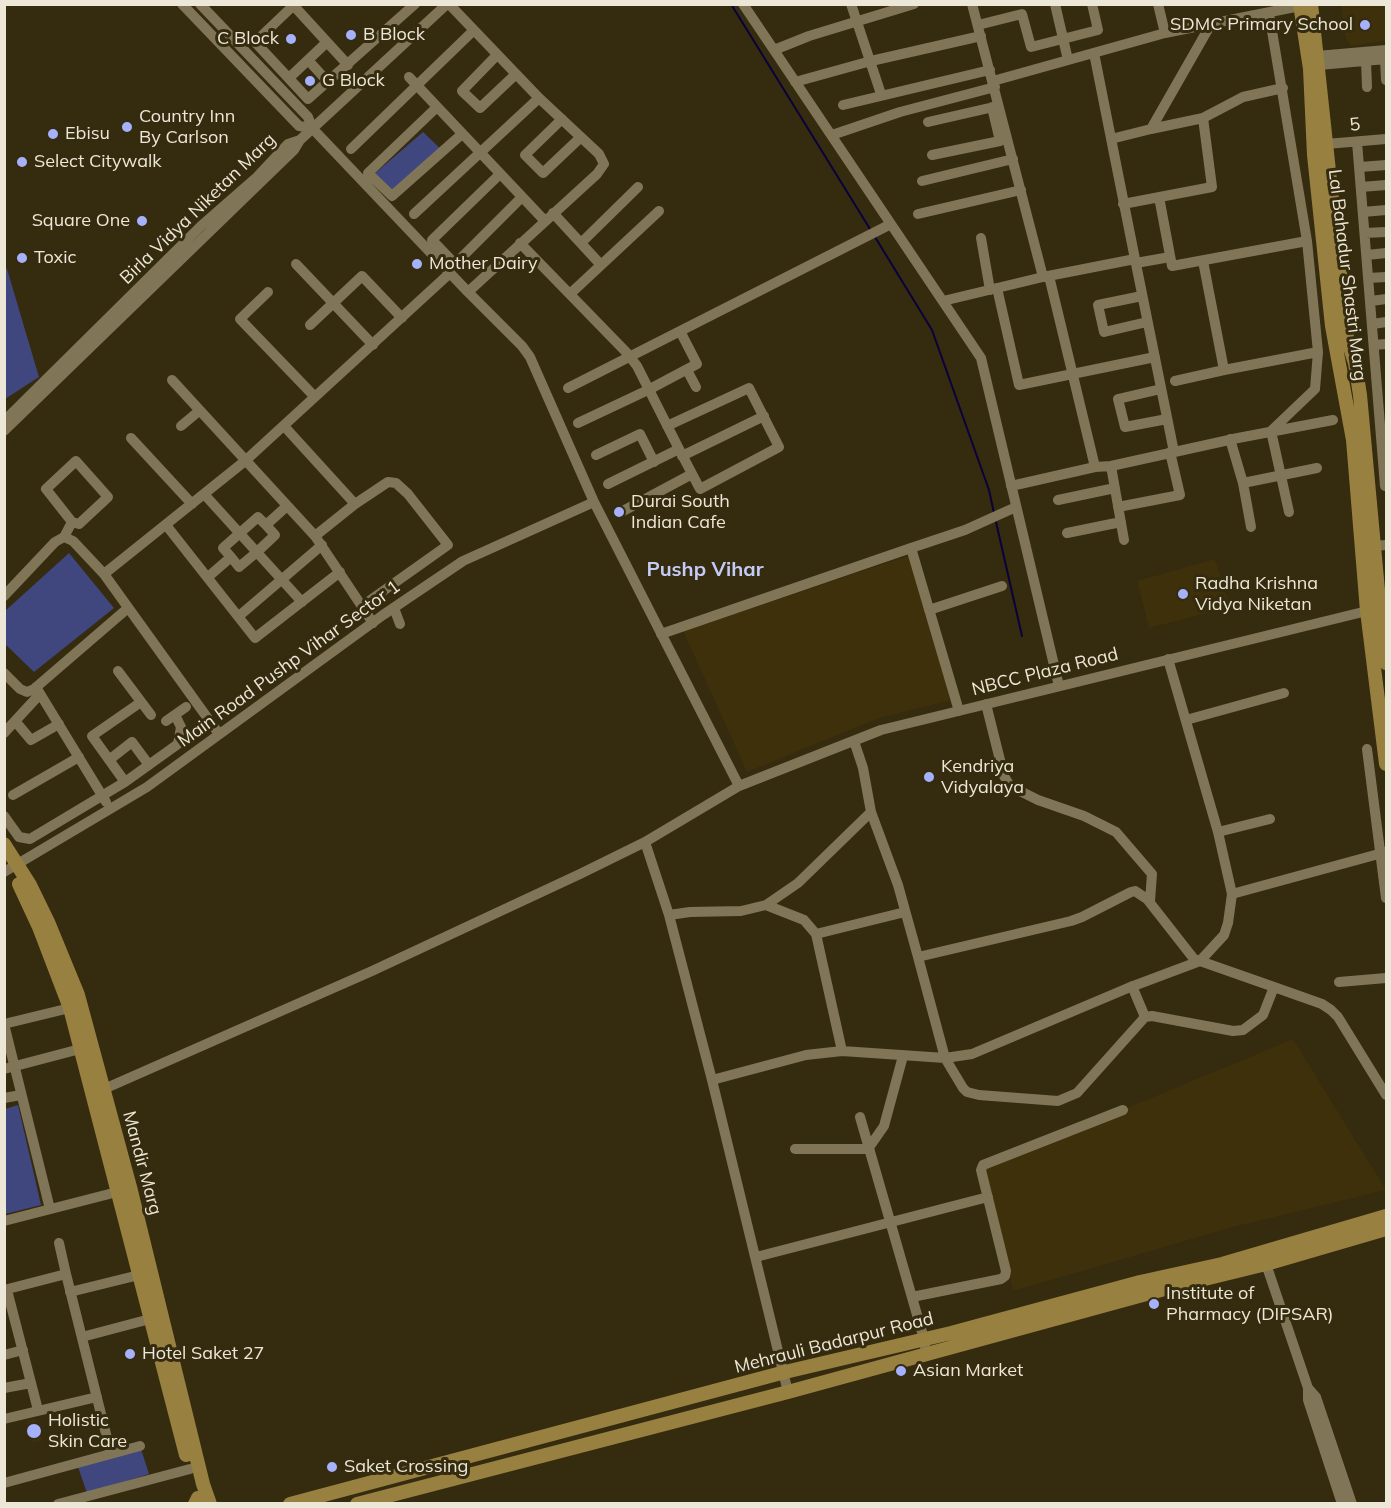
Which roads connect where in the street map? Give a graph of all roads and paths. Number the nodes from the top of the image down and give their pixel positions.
1 (182, 4) edge
2 (200, 4) edge
3 (448, 4) edge
4 (743, 4) edge
5 (851, 4) edge
6 (914, 4) edge
7 (972, 4) edge
8 (1055, 4) edge
9 (1092, 4) edge
10 (1158, 4) edge
11 (294, 5) edge
12 (1303, 5) edge
13 (1280, 7) edge
14 (411, 8) edge
15 (1269, 13) junction
16 (857, 22) junction
17 (1211, 24) junction
18 (423, 27) junction
19 (473, 30) junction
20 (979, 30) junction
21 (1165, 33) junction
22 (1063, 39) junction
23 (327, 42) junction
24 (370, 45) junction
25 (774, 50) junction
26 (1094, 53) junction
27 (497, 55) junction
28 (1386, 56) edge
29 (308, 60) junction
30 (1068, 60) junction
31 (386, 61) junction
32 (871, 61) junction
33 (1318, 61) junction
34 (1366, 61) junction
35 (348, 65) junction
36 (990, 70) junction
37 (516, 74) junction
38 (409, 77) dead end
39 (290, 78) junction
40 (1386, 80) edge
41 (328, 82) junction
42 (795, 82) junction
43 (994, 84) junction
44 (417, 86) junction
45 (1367, 87) dead end
46 (1283, 88) junction
47 (881, 94) junction
48 (538, 98) junction
49 (843, 105) dead end
50 (996, 106) junction
51 (437, 107) junction
52 (1203, 118) junction
53 (562, 119) junction
54 (928, 122) dead end
55 (312, 128) junction
56 (1151, 129) junction
57 (462, 134) junction
58 (832, 135) junction
59 (581, 137) junction
60 (1111, 139) junction
61 (1386, 139) edge
62 (1358, 142) junction
63 (1326, 144) junction
64 (351, 149) dead end
65 (480, 152) junction
66 (932, 155) dead end
67 (1013, 159) junction
68 (1386, 165) edge
69 (1360, 167) junction
70 (500, 174) junction
71 (1323, 175) junction
72 (922, 181) dead end
73 (1386, 185) edge
74 (638, 187) dead end
75 (1361, 188) junction
76 (1021, 190) junction
77 (522, 197) junction
78 (1159, 197) junction
79 (1123, 204) junction
80 (1386, 210) edge
81 (659, 211) dead end
82 (1363, 212) junction
83 (553, 213) junction
84 (414, 214) dead end
85 (918, 214) dead end
86 (544, 220) junction
87 (891, 224) junction
88 (1386, 232) edge
89 (1365, 233) junction
90 (981, 238) dead end
91 (1307, 241) junction
92 (520, 243) junction
93 (581, 243) junction
94 (1386, 253) edge
95 (1367, 255) junction
96 (1170, 257) junction
97 (1136, 261) junction
98 (1203, 261) junction
99 (296, 264) dead end
100 (601, 265) junction
101 (450, 273) junction
102 (1046, 277) junction
103 (1386, 277) edge
104 (1368, 278) junction
105 (994, 289) junction
106 (268, 292) dead end
107 (468, 292) junction
108 (570, 294) junction
109 (1142, 296) junction
110 (1386, 299) edge
111 (943, 301) junction
112 (1371, 301) junction
113 (333, 303) junction
114 (402, 318) junction
115 (1148, 322) junction
116 (1386, 322) edge
117 (310, 324) dead end
118 (1373, 324) junction
119 (680, 331) junction
120 (91, 342) junction
121 (1386, 344) edge
122 (373, 345) junction
123 (1374, 345) junction
124 (1318, 352) junction
125 (630, 356) junction
126 (1155, 357) junction
127 (687, 369) junction
128 (1224, 370) junction
129 (1381, 370) edge
130 (1073, 375) junction
131 (172, 380) dead end
132 (1175, 381) dead end
133 (696, 387) dead end
134 (568, 388) dead end
135 (1161, 389) junction
136 (648, 390) junction
137 (1382, 393) edge
138 (315, 397) junction
139 (199, 411) junction
140 (1383, 415) edge
141 (764, 416) junction
142 (1167, 419) junction
143 (1333, 420) dead end
144 (4, 421) edge
145 (578, 423) dead end
146 (182, 426) dead end
147 (284, 426) junction
148 (667, 426) junction
149 (4, 431) edge
150 (1271, 431) junction
151 (1384, 437) edge
152 (131, 438) dead end
153 (1230, 439) junction
154 (1172, 452) junction
155 (680, 453) junction
156 (596, 455) dead end
157 (1385, 456) edge
158 (245, 461) junction
159 (654, 462) junction
160 (1111, 466) junction
161 (1095, 467) junction
162 (1317, 468) dead end
163 (692, 474) junction
164 (1281, 475) junction
165 (1243, 483) junction
166 (608, 484) dead end
167 (1011, 486) junction
168 (1368, 486) junction
169 (1386, 486) edge
170 (1115, 488) junction
171 (204, 494) junction
172 (1058, 500) dead end
173 (594, 502) junction
174 (192, 504) junction
175 (355, 504) junction
176 (287, 506) junction
177 (1016, 507) junction
178 (1118, 507) junction
179 (623, 511) dead end
180 (1289, 512) dead end
181 (72, 522) junction
182 (1120, 522) junction
183 (166, 525) junction
184 (266, 525) junction
185 (1251, 527) dead end
186 (240, 533) junction
187 (1067, 533) dead end
188 (64, 537) junction
189 (319, 540) junction
190 (1124, 540) dead end
191 (1380, 545) edge
192 (911, 549) junction
193 (257, 552) junction
194 (231, 557) junction
195 (340, 572) junction
196 (104, 574) junction
197 (208, 577) junction
198 (283, 579) junction
199 (1002, 586) dead end
200 (4, 596) edge
201 (302, 602) junction
202 (362, 606) junction
203 (128, 608) junction
204 (394, 608) junction
205 (929, 610) junction
206 (1367, 611) junction
207 (239, 616) junction
208 (373, 623) junction
209 (400, 624) dead end
210 (661, 634) junction
211 (1167, 659) junction
212 (1386, 663) edge
213 (118, 671) dead end
214 (4, 673) edge
215 (1059, 686) junction
216 (38, 691) junction
217 (1284, 693) dead end
218 (141, 702) junction
219 (986, 704) junction
220 (186, 707) dead end
221 (958, 711) junction
222 (151, 715) dead end
223 (1186, 720) junction
224 (15, 721) junction
225 (59, 724) junction
226 (4, 733) edge
227 (219, 734) junction
228 (854, 741) junction
229 (1367, 749) dead end
230 (79, 757) junction
231 (109, 760) junction
232 (1386, 764) edge
233 (148, 765) junction
234 (125, 782) junction
235 (739, 786) junction
236 (13, 795) dead end
237 (103, 796) junction
238 (111, 809) junction
239 (871, 812) junction
240 (4, 816) edge
241 (1270, 819) dead end
242 (1218, 832) junction
243 (645, 842) junction
244 (4, 844) edge
245 (1383, 852) edge
246 (10, 866) edge
247 (1232, 894) junction
248 (1386, 898) edge
249 (1150, 901) junction
250 (766, 905) junction
251 (905, 912) junction
252 (669, 915) junction
253 (816, 934) junction
254 (918, 957) junction
255 (1200, 961) junction
256 (1386, 978) edge
257 (1339, 982) dead end
258 (1132, 986) junction
259 (1274, 987) junction
260 (75, 1007) junction
261 (1146, 1017) junction
262 (4, 1024) edge
263 (80, 1049) junction
264 (842, 1051) junction
265 (903, 1056) junction
266 (945, 1059) junction
267 (9, 1068) edge
268 (712, 1080) junction
269 (104, 1089) junction
270 (21, 1095) junction
271 (1386, 1095) edge
272 (4, 1098) edge
273 (1124, 1110) dead end
274 (860, 1117) dead end
275 (795, 1149) dead end
276 (868, 1149) junction
277 (117, 1192) junction
278 (988, 1197) junction
279 (50, 1209) junction
280 (1386, 1216) edge
281 (4, 1221) edge
282 (891, 1223) junction
283 (1386, 1229) edge
284 (59, 1243) dead end
285 (756, 1257) junction
286 (1266, 1264) junction
287 (66, 1274) junction
288 (139, 1275) junction
289 (6, 1290) edge
290 (70, 1292) junction
291 (912, 1297) junction
292 (150, 1319) junction
293 (82, 1337) junction
294 (924, 1339) junction
295 (23, 1350) junction
296 (926, 1354) junction
297 (4, 1355) edge
298 (784, 1372) junction
299 (31, 1383) junction
300 (4, 1388) edge
301 (788, 1392) junction
302 (97, 1397) junction
303 (38, 1410) junction
304 (4, 1419) edge
305 (1325, 1436) junction
306 (140, 1446) dead end
307 (111, 1454) junction
308 (190, 1469) junction
309 (408, 1472) junction
310 (4, 1483) edge
311 (203, 1484) junction
312 (413, 1488) junction
313 (201, 1502) edge
314 (58, 1503) edge
315 (220, 1503) edge
316 (290, 1503) edge
317 (357, 1503) edge
318 (1342, 1503) edge
319 (1352, 1503) edge

1 - 55 street
2 - 55 street
3 - 18 street, Birla Vidya Niketan Marg
3 - 19 street
4 - 25 street
5 - 16 street
6 - 16 street
7 - 20 street
8 - 22 street
9 - 22 street
10 - 21 street
11 - 23 street
11 - 39 street
12 - 13 street
12 - 33 main road, Lal Bahadur Shastri Marg
12 - 71 main road, Lal Bahadur Shastri Marg
13 - 15 street
14 - 18 street
14 - 24 street
15 - 17 street
15 - 46 street
16 - 25 street
16 - 32 street
17 - 21 street
17 - 56 street
18 - 31 street, Birla Vidya Niketan Marg
19 - 27 street
19 - 44 street
20 - 22 street
20 - 32 street
20 - 36 street
21 - 26 street
22 - 30 street
23 - 29 street
23 - 35 street
24 - 31 street
24 - 35 street
25 - 42 street
26 - 30 street
26 - 60 street
27 - 37 street
27 - 37 street
28 - 33 street
28 - 34 street
28 - 40 street
29 - 39 street
29 - 41 street
30 - 43 street
31 - 55 street, Birla Vidya Niketan Marg
32 - 42 street
32 - 47 street
33 - 34 street
33 - 63 main road, Lal Bahadur Shastri Marg
34 - 45 street
35 - 41 street
36 - 43 street
36 - 47 street
37 - 48 street
38 - 44 street
39 - 41 street
42 - 58 street
43 - 50 street
43 - 58 street
44 - 51 street
44 - 64 street
46 - 52 street
46 - 91 street
47 - 49 street
48 - 53 street
48 - 65 street
50 - 54 street
50 - 66 street
50 - 67 street
51 - 57 street
51 - 57 street
52 - 56 street
52 - 78 street
53 - 59 street
53 - 59 street
55 - 101 street
55 - 120 street, Birla Vidya Niketan Marg
56 - 60 street
57 - 65 street
58 - 87 street
59 - 83 street
60 - 79 street
61 - 62 street, 5
62 - 63 street, 5
62 - 69 street
63 - 71 main road, Lal Bahadur Shastri Marg
65 - 70 street
65 - 84 street
67 - 72 street
67 - 76 street
68 - 69 street
69 - 75 street
70 - 77 street
70 - 77 street
71 - 168 main road, Lal Bahadur Shastri Marg
71 - 206 main road, Lal Bahadur Shastri Marg
73 - 75 street
74 - 93 street
75 - 82 street
76 - 85 street
76 - 102 street
77 - 86 street
78 - 79 street
78 - 96 street
79 - 97 street
80 - 82 street
81 - 100 street
82 - 89 street
83 - 86 street
83 - 93 street
86 - 92 street
87 - 111 street
87 - 119 street
88 - 89 street
89 - 95 street
90 - 105 street
91 - 98 street
91 - 124 street
92 - 107 street
92 - 108 street
93 - 100 street
94 - 95 street
95 - 104 street
96 - 97 street
96 - 98 street
97 - 102 street
97 - 109 street
98 - 128 street
99 - 113 street
100 - 108 street
101 - 107 street
101 - 114 street
102 - 105 street
102 - 130 street
103 - 104 street
104 - 112 street
105 - 111 street
105 - 130 street
106 - 138 street
107 - 173 street
108 - 125 street
109 - 115 street
109 - 115 street
110 - 112 street
111 - 167 street
112 - 118 street
113 - 114 street
113 - 117 street
113 - 122 street
114 - 122 street
115 - 126 street
116 - 118 street
118 - 123 street
119 - 125 street
119 - 127 street
120 - 144 street, Birla Vidya Niketan Marg
120 - 149 street
121 - 123 street
122 - 138 street
123 - 129 street
124 - 128 street
124 - 150 street
125 - 134 street
125 - 136 street
126 - 130 street
126 - 135 street
127 - 133 street
127 - 136 street
128 - 132 street
129 - 137 street
130 - 161 street
131 - 139 street
135 - 142 street
135 - 142 street
136 - 145 street
136 - 148 street
137 - 140 street
138 - 147 street
139 - 146 street
139 - 158 street
140 - 151 street
141 - 148 street
141 - 155 street
141 - 163 street
142 - 154 street
143 - 150 street
147 - 158 street
147 - 175 street
148 - 155 street
150 - 153 street
150 - 164 street
151 - 157 street
152 - 174 street
153 - 154 street
153 - 165 street
154 - 160 street
154 - 178 street
155 - 159 street
155 - 163 street
156 - 159 street
157 - 169 street
158 - 171 street
158 - 176 street
159 - 166 street
160 - 161 street
160 - 170 street
161 - 167 street
162 - 164 street
163 - 179 street
164 - 165 street
164 - 180 street
165 - 185 street
167 - 177 street
168 - 169 street
168 - 191 main road, Lal Bahadur Shastri Marg
170 - 172 street
170 - 178 street
171 - 174 street
171 - 186 street
173 - 204 street, Main Road Pushp Vihar Sector 1
173 - 210 street
174 - 183 street
175 - 189 street
175 - 202 street
176 - 184 street
176 - 189 street
177 - 192 street
177 - 215 street
178 - 182 street
181 - 181 street
181 - 188 street
182 - 187 street
182 - 190 street
183 - 196 street
183 - 197 street
184 - 186 street
184 - 193 street
186 - 193 street
186 - 194 street
188 - 196 street
188 - 200 street
189 - 195 street
189 - 198 street
191 - 212 main road, Lal Bahadur Shastri Marg
192 - 205 street
192 - 210 street
193 - 194 street
193 - 198 street
194 - 197 street
195 - 201 street
195 - 202 street
196 - 203 street
197 - 207 street
198 - 201 street
198 - 207 street
199 - 205 street
201 - 207 street
202 - 208 street
203 - 216 street
203 - 227 street
204 - 208 street, Main Road Pushp Vihar Sector 1
204 - 209 street
205 - 221 street
206 - 211 street, NBCC Plaza Road
206 - 232 main road, Lal Bahadur Shastri Marg
208 - 227 street, Main Road Pushp Vihar Sector 1
210 - 235 street
211 - 215 street, NBCC Plaza Road
211 - 223 street
213 - 218 street
214 - 216 street
215 - 219 street, NBCC Plaza Road
216 - 224 street
216 - 225 street
217 - 223 street
218 - 222 street
218 - 231 street
219 - 221 street, NBCC Plaza Road
219 - 249 street
220 - 233 street
221 - 228 street, NBCC Plaza Road
223 - 242 street
224 - 225 street
224 - 226 street
225 - 230 street
227 - 238 street, Main Road Pushp Vihar Sector 1
228 - 235 street, NBCC Plaza Road
228 - 239 street
229 - 245 street
230 - 236 street
230 - 237 street
231 - 233 street
231 - 234 street
233 - 234 street
234 - 237 street
235 - 243 street, NBCC Plaza Road
237 - 238 street
237 - 240 street
238 - 246 street, Main Road Pushp Vihar Sector 1
239 - 250 street
239 - 251 street
241 - 242 street
242 - 247 street
243 - 252 street
243 - 269 street, NBCC Plaza Road
244 - 246 main road, Mandir Marg
245 - 247 street
245 - 248 street
246 - 260 main road, Mandir Marg
247 - 255 street
249 - 254 street
249 - 255 street
250 - 252 street
250 - 253 street
251 - 253 street
251 - 254 street
252 - 268 street
253 - 264 street
254 - 266 street
255 - 258 street
255 - 259 street
256 - 257 street
258 - 261 street
258 - 266 street
259 - 261 street
259 - 271 street
260 - 262 street
260 - 263 main road, Mandir Marg
260 - 269 main road, Mandir Marg
261 - 266 street
262 - 267 street
263 - 267 street
263 - 277 main road, Mandir Marg
264 - 265 street
264 - 268 street
265 - 266 street
265 - 276 street
267 - 270 street
268 - 285 street
269 - 311 main road, Mandir Marg
270 - 272 street
270 - 279 street
273 - 278 street
274 - 276 street
275 - 276 street
276 - 282 street
277 - 279 street
277 - 288 main road, Mandir Marg
278 - 282 street
278 - 291 street
279 - 281 street
280 - 294 main road, Mehrauli Badarpur Road
282 - 285 street
282 - 291 street
283 - 286 main road, Mehrauli Badarpur Road
284 - 287 street
285 - 298 street
286 - 296 main road, Mehrauli Badarpur Road
286 - 305 street
287 - 289 street
287 - 290 street
288 - 290 street
288 - 292 main road, Mandir Marg
289 - 295 street
290 - 293 street
291 - 294 street
292 - 293 street
292 - 308 main road, Mandir Marg
293 - 302 street
294 - 296 street
294 - 298 main road, Mehrauli Badarpur Road
295 - 297 street
295 - 299 street
296 - 301 main road, Mehrauli Badarpur Road
298 - 301 street
298 - 309 main road, Mehrauli Badarpur Road
299 - 300 street
299 - 303 street
301 - 312 main road, Mehrauli Badarpur Road
302 - 303 street
302 - 307 street
303 - 304 street
305 - 318 street
305 - 319 street
306 - 307 street
307 - 310 street
308 - 313 main road, Mandir Marg
308 - 314 street
309 - 312 main road
309 - 316 main road, Mehrauli Badarpur Road
311 - 313 main road, Mandir Marg
311 - 315 main road
312 - 317 main road, Mehrauli Badarpur Road

